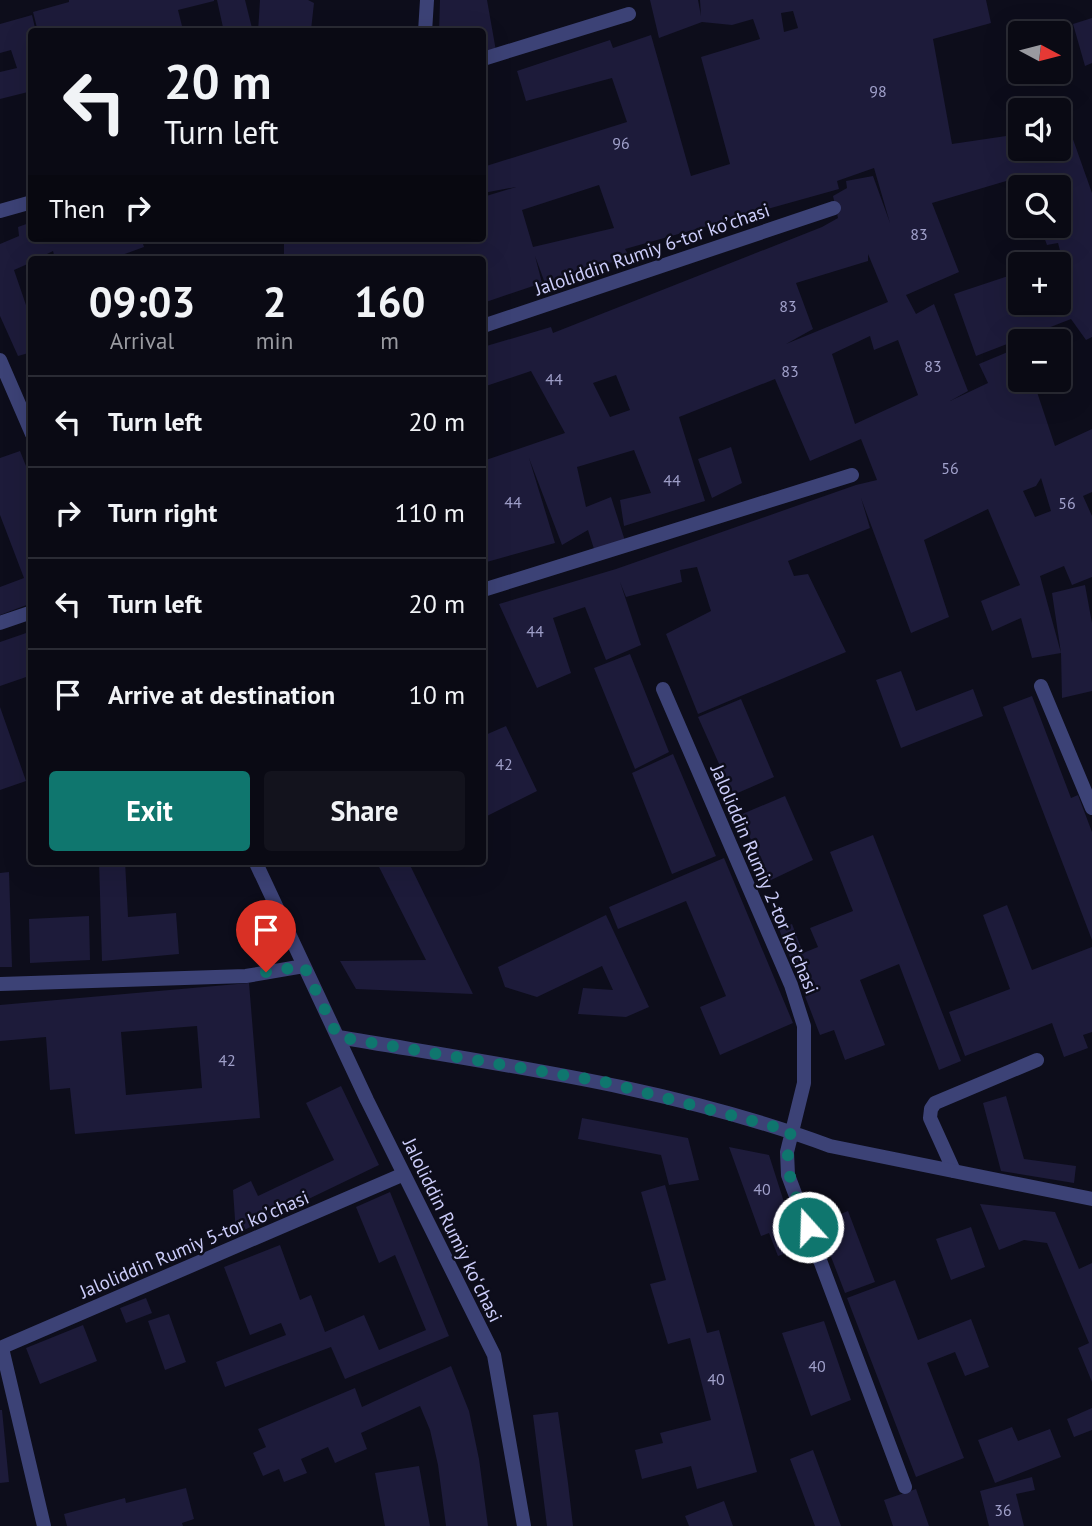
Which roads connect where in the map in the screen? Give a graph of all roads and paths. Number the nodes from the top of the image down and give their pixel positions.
1 (427, 0) edge
2 (629, 14) dead end
3 (425, 28) edge
4 (486, 59) edge
5 (28, 203) edge
6 (834, 208) dead end
7 (0, 211) edge
8 (486, 325) edge
9 (0, 360) edge
10 (28, 425) edge
11 (852, 475) dead end
12 (486, 589) edge
13 (28, 613) edge
14 (0, 623) edge
15 (1041, 686) dead end
16 (663, 689) dead end
17 (1092, 808) edge
18 (257, 865) edge
19 (304, 966) junction
20 (0, 984) edge
21 (338, 1037) junction
22 (1037, 1060) dead end
23 (791, 1131) junction
24 (954, 1171) junction
25 (404, 1174) junction
26 (1092, 1199) edge
27 (1, 1348) edge
28 (905, 1487) dead end
29 (44, 1526) edge
30 (524, 1526) edge

1 - 3 street
2 - 4 street
5 - 7 street
6 - 8 street, Jaloliddin Rumiy 6-tor koʼchasi
9 - 10 street
11 - 12 street
13 - 14 street
15 - 17 street
16 - 23 street, Jaloliddin Rumiy 2-tor koʼchasi
18 - 19 street, Jaloliddin Rumiy koʻchasi
19 - 20 street
19 - 21 street, Jaloliddin Rumiy koʻchasi
21 - 23 street
21 - 25 street, Jaloliddin Rumiy koʻchasi
22 - 24 street
23 - 24 street
23 - 28 street, Jaloliddin Rumiy 2-tor koʼchasi
24 - 26 street
25 - 27 street, Jaloliddin Rumiy 5-tor koʼchasi
25 - 30 street, Jaloliddin Rumiy koʻchasi
27 - 29 street

